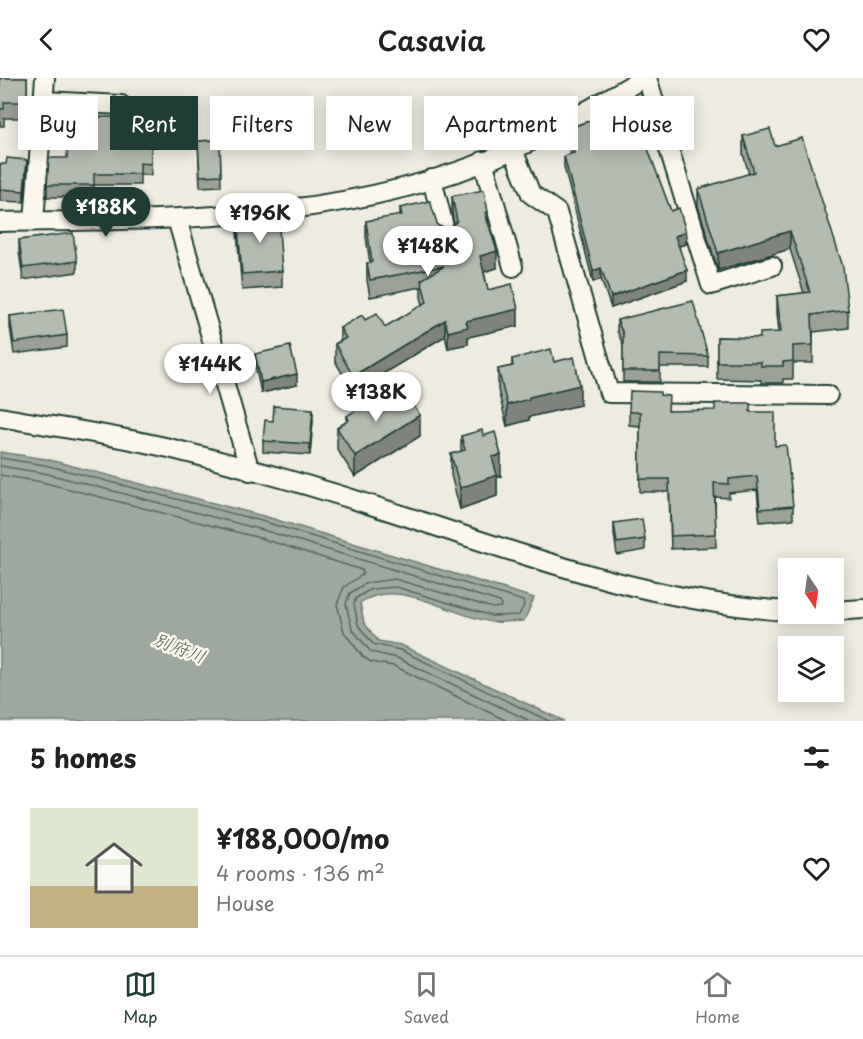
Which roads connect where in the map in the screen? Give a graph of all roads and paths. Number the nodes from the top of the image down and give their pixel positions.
1 (45, 78) edge
2 (646, 78) edge
3 (44, 96) edge
4 (578, 115) edge
5 (40, 150) edge
6 (513, 150) joint
7 (483, 160) junction
8 (432, 179) junction
9 (177, 219) junction
10 (34, 221) junction
11 (0, 222) edge
12 (446, 235) edge
13 (772, 266) dead end
14 (513, 267) dead end
15 (828, 395) dead end
16 (0, 417) edge
17 (250, 471) junction
18 (863, 609) edge
19 (778, 610) edge
20 (844, 610) edge

1 - 3 street
2 - 4 street
2 - 13 street
5 - 10 street
6 - 7 street
6 - 15 street
7 - 8 street
7 - 14 street
8 - 9 street
8 - 12 street
9 - 10 street
9 - 17 street
10 - 11 street
16 - 17 street
17 - 19 street
18 - 20 street

